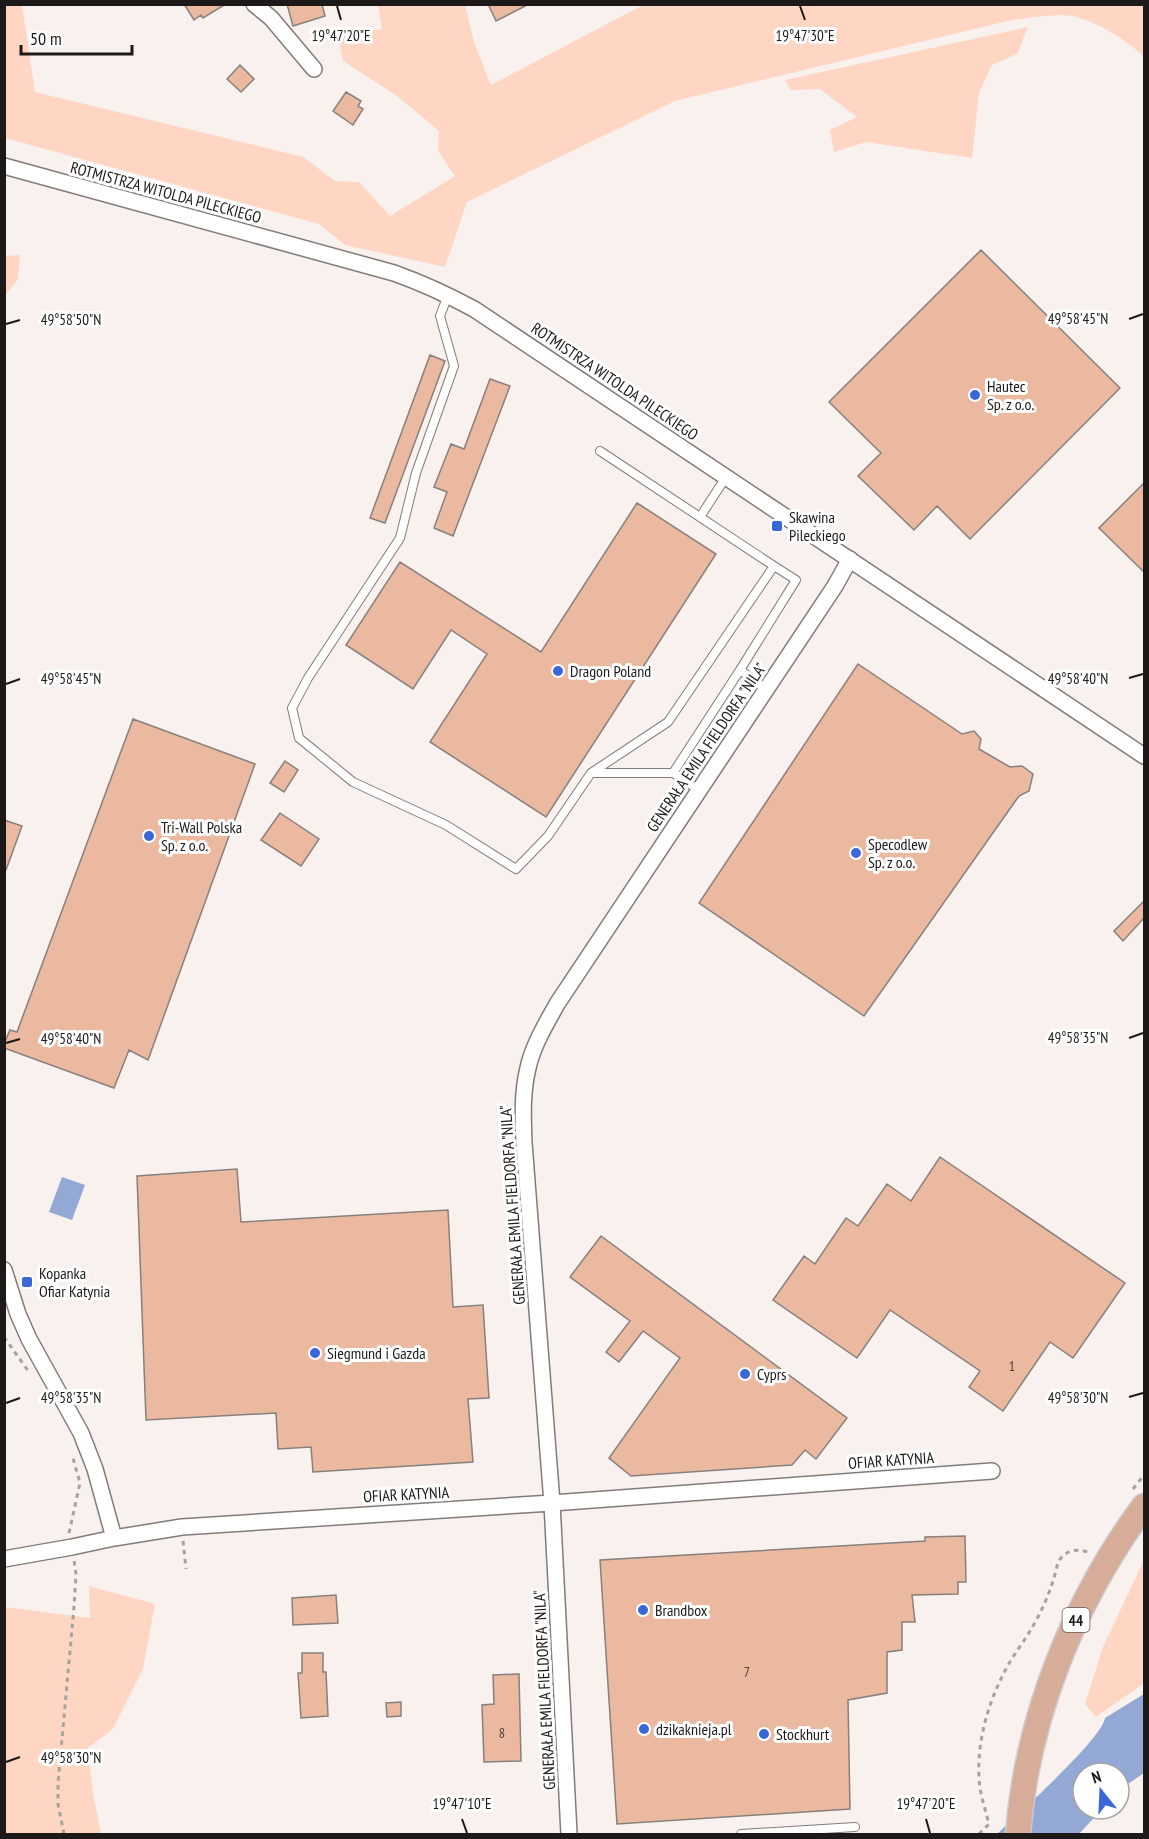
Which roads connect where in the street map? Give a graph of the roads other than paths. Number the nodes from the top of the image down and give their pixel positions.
1 (254, 4) edge
2 (314, 69) dead end
3 (4, 166) edge
4 (448, 295) junction
5 (600, 451) dead end
6 (726, 477) junction
7 (700, 517) junction
8 (850, 559) junction
9 (774, 566) junction
10 (740, 670) junction
11 (766, 689) junction
12 (1144, 756) edge
13 (591, 773) junction
14 (673, 773) junction
15 (699, 790) junction
16 (4, 1270) edge
17 (992, 1471) dead end
18 (552, 1503) junction
19 (1144, 1506) edge
20 (114, 1538) junction
21 (4, 1558) edge
22 (855, 1827) dead end
23 (570, 1834) edge
24 (741, 1834) edge
25 (1018, 1834) edge

1 - 2 street
3 - 4 street, ROTMISTRZA WITOLDA PILECKIEGO
4 - 6 street, ROTMISTRZA WITOLDA PILECKIEGO
4 - 13 lane
5 - 7 lane
6 - 7 lane
6 - 8 street, ROTMISTRZA WITOLDA PILECKIEGO
7 - 9 lane
8 - 11 street, GENERAŁA EMILA FIELDORFA "NILA"
8 - 12 street, ROTMISTRZA WITOLDA PILECKIEGO
9 - 10 lane
9 - 13 lane
10 - 11 lane
10 - 14 lane
11 - 15 street, GENERAŁA EMILA FIELDORFA "NILA"
13 - 14 lane
14 - 15 lane
15 - 18 street, GENERAŁA EMILA FIELDORFA "NILA"
16 - 20 street
17 - 18 street, OFIAR KATYNIA
18 - 20 street, OFIAR KATYNIA
18 - 23 street, GENERAŁA EMILA FIELDORFA "NILA"
19 - 25 main road, 44
20 - 21 street, OFIAR KATYNIA
22 - 24 lane

